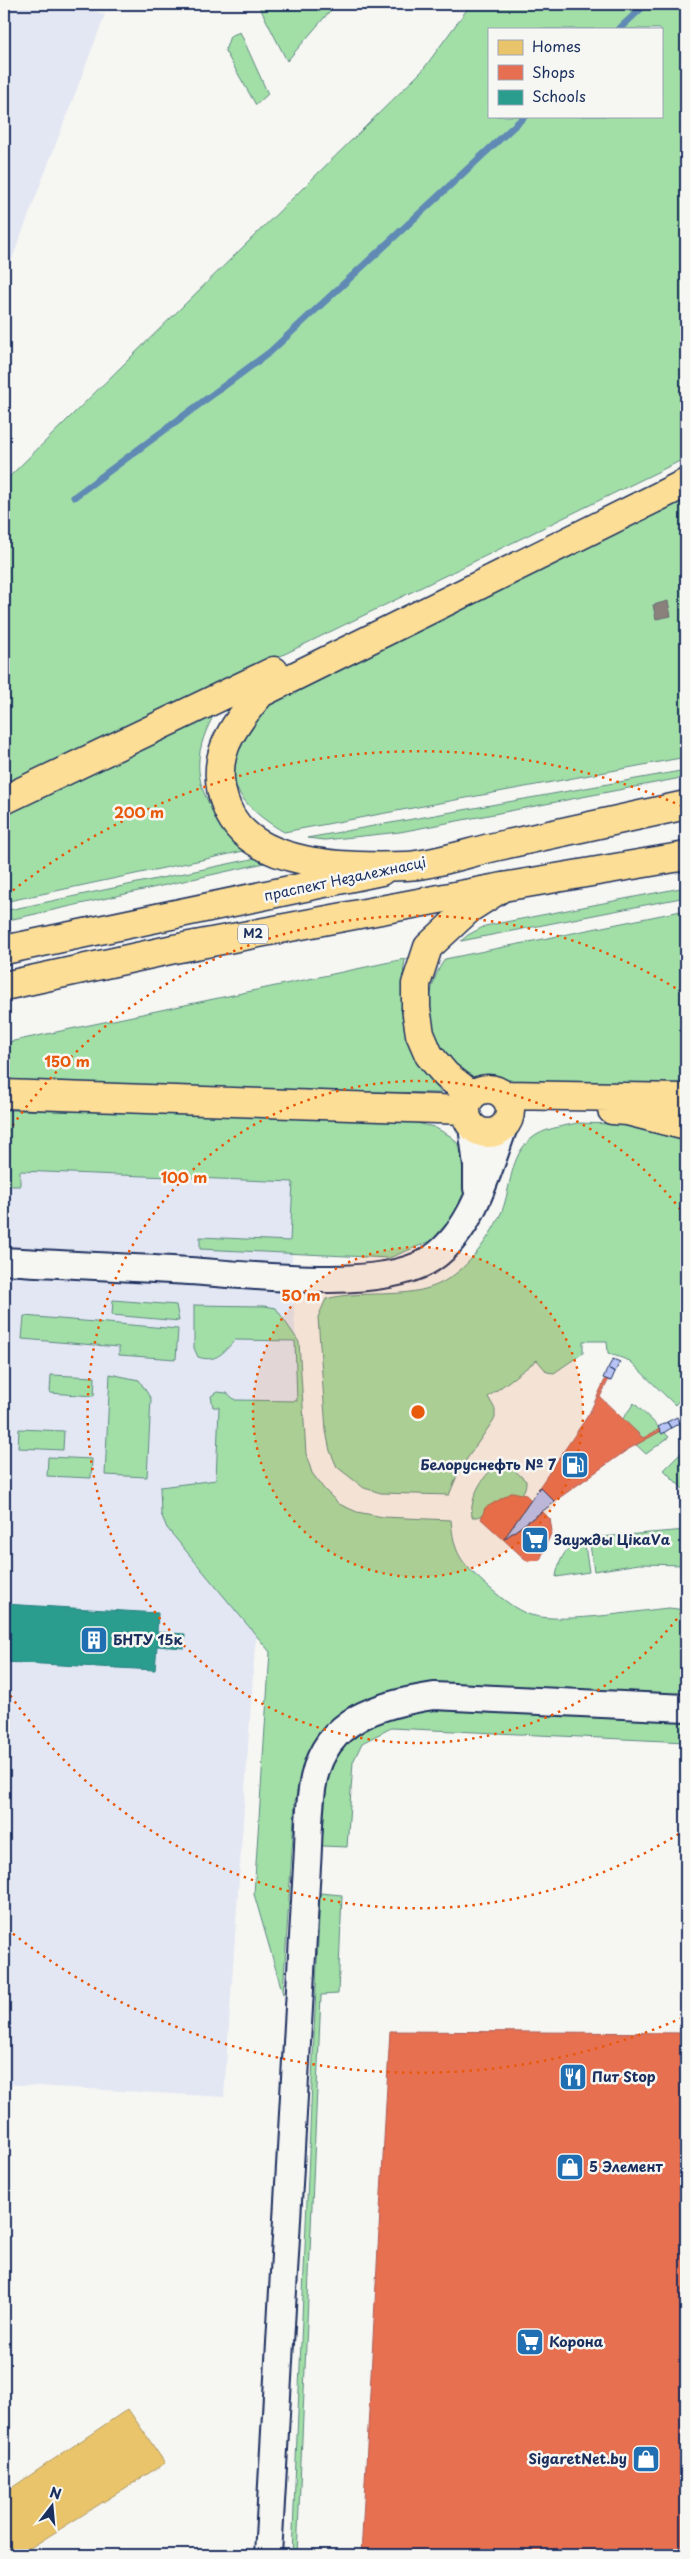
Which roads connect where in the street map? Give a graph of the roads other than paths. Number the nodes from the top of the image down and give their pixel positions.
1 (686, 470) edge
2 (686, 483) edge
3 (4, 800) edge
4 (686, 805) edge
5 (686, 856) edge
6 (407, 866) junction
7 (503, 887) junction
8 (4, 950) edge
9 (4, 986) edge
10 (4, 1094) edge
11 (686, 1098) edge
12 (470, 1110) junction
13 (506, 1111) junction
14 (686, 1126) edge
15 (476, 1203) junction
16 (4, 1262) edge
17 (686, 1708) edge
18 (268, 2555) edge

1 - 3 main road
2 - 6 main road
4 - 6 main road, праспект Незалежнасці
5 - 7 main road, М2
6 - 8 main road, праспект Незалежнасці
7 - 9 main road, М2
7 - 12 main road
10 - 12 main road
11 - 13 main road
12 - 13 main road
12 - 13 main road
12 - 15 street
13 - 14 main road
13 - 15 street
15 - 16 street
17 - 18 street

